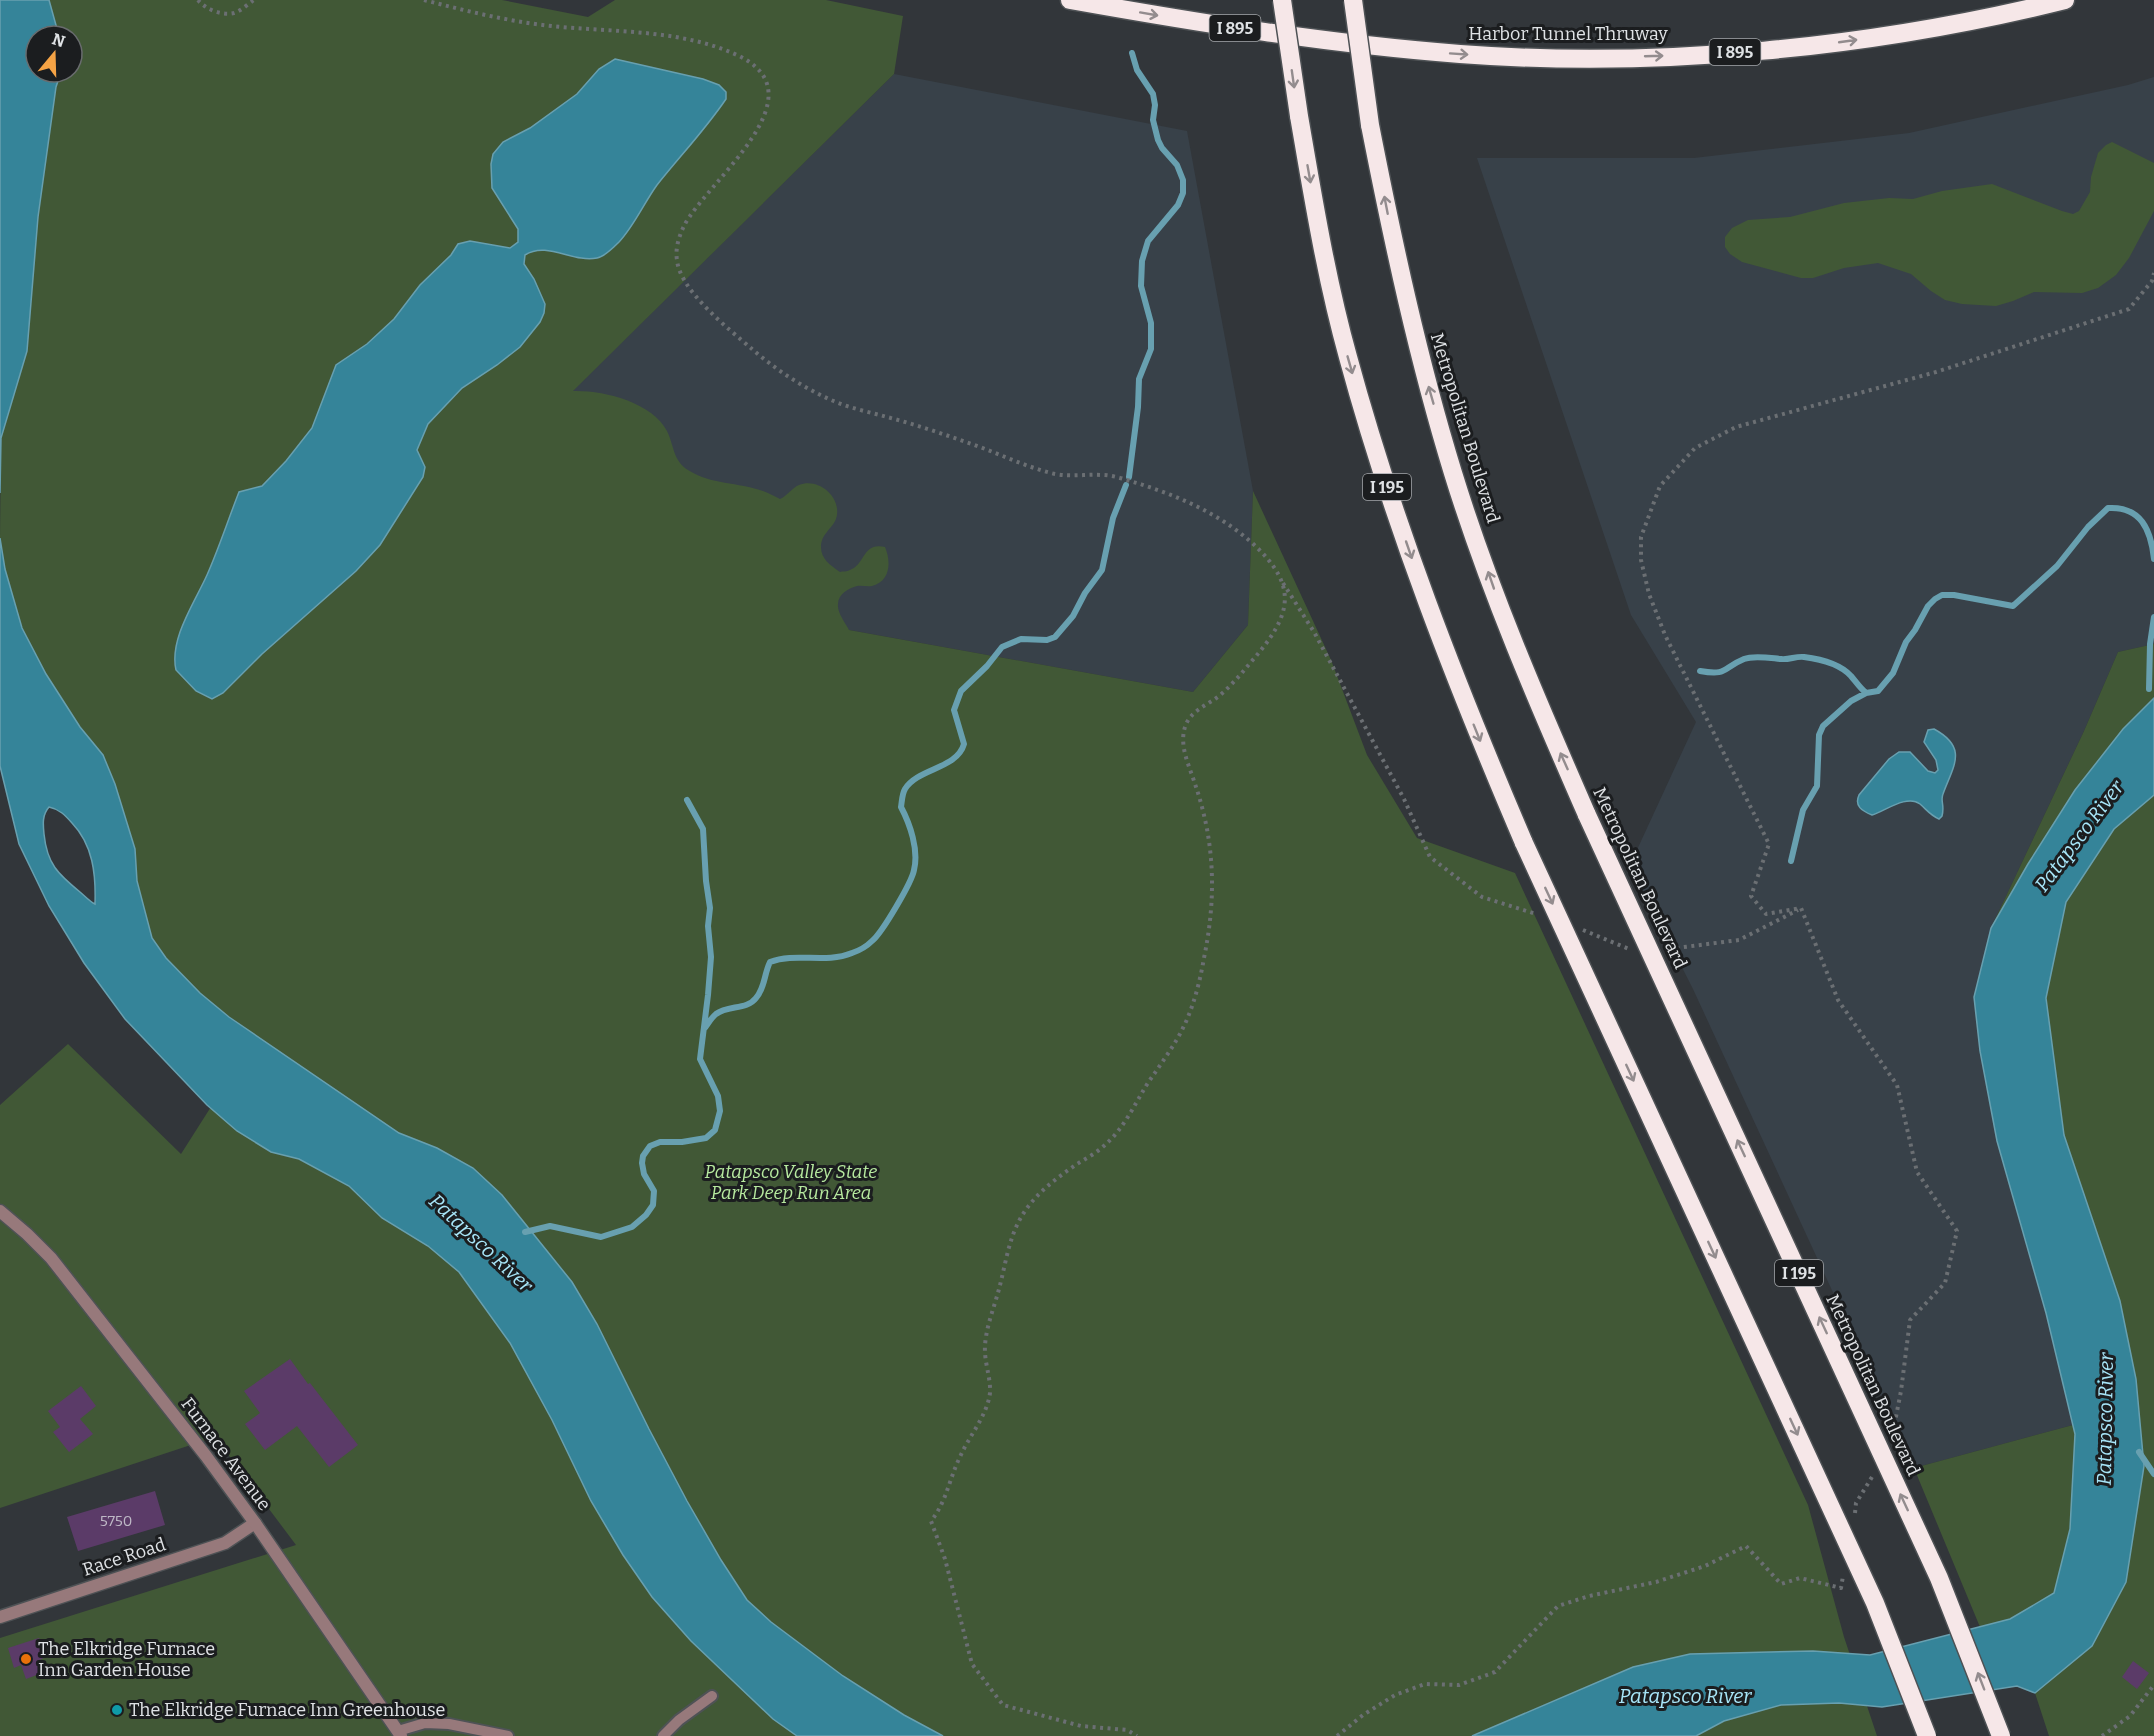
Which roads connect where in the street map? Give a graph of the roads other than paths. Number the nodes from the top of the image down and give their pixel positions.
1 (1071, 0) edge
2 (1282, 0) edge
3 (1353, 0) edge
4 (2065, 0) edge
5 (0, 1211) edge
6 (255, 1523) junction
7 (0, 1617) edge
8 (712, 1696) dead end
9 (399, 1733) edge
10 (508, 1736) edge
11 (663, 1736) edge
12 (1927, 1736) edge
13 (2001, 1736) edge

1 -> 4 highway, Harbor Tunnel Thruway / I 895
2 -> 12 highway, I 195, bridge
13 -> 3 highway, Metropolitan Boulevard / I 195, bridge
5 - 6 street, Furnace Avenue
6 - 7 street, Race Road
6 - 9 street, Furnace Avenue
8 - 11 lane
9 - 10 lane

